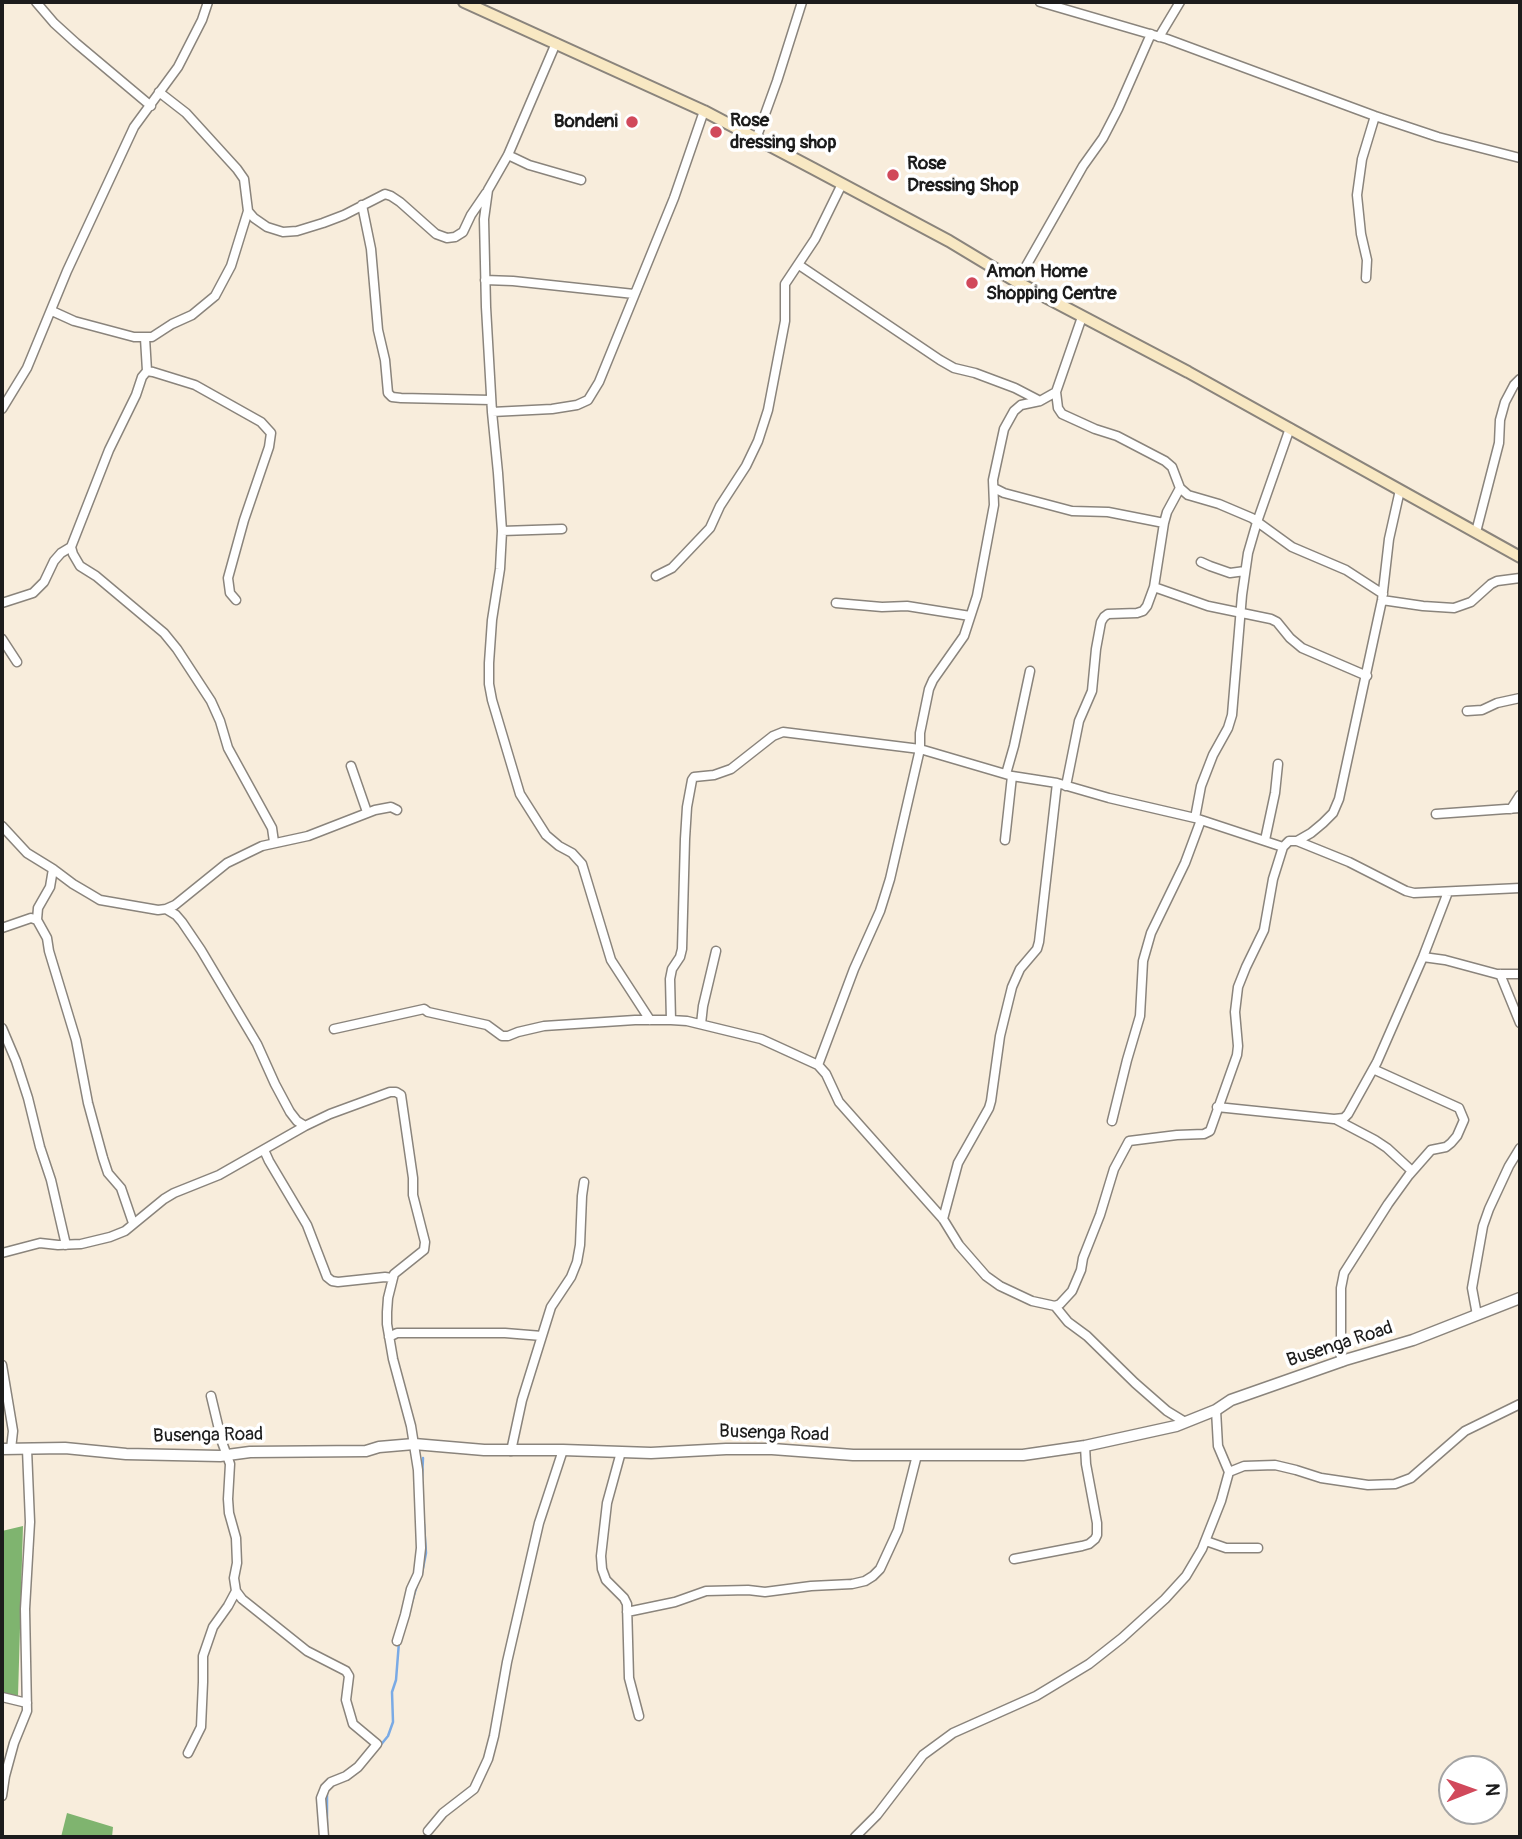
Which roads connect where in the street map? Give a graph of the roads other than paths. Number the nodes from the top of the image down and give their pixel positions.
1 (36, 2) edge
2 (208, 2) edge
3 (464, 2) edge
4 (802, 2) edge
5 (1040, 2) edge
6 (1181, 2) edge
7 (1155, 36) junction
8 (556, 43) junction
9 (159, 92) junction
10 (150, 106) junction
11 (704, 111) junction
12 (1375, 116) junction
13 (756, 139) junction
14 (508, 155) junction
15 (1520, 158) edge
16 (581, 180) dead end
17 (842, 184) junction
18 (488, 190) junction
19 (362, 205) junction
20 (248, 211) junction
21 (799, 265) junction
22 (1366, 278) dead end
23 (485, 280) junction
24 (1017, 282) junction
25 (634, 293) junction
26 (52, 311) junction
27 (1082, 317) junction
28 (145, 338) junction
29 (146, 371) junction
30 (1520, 379) edge
31 (1056, 392) junction
32 (491, 400) junction
33 (1040, 401) junction
34 (2, 409) edge
35 (492, 412) junction
36 (1290, 428) junction
37 (994, 488) junction
38 (1180, 488) junction
39 (1401, 490) junction
40 (1257, 522) junction
41 (1164, 523) junction
42 (562, 529) dead end
43 (502, 531) junction
44 (1476, 533) junction
45 (71, 547) junction
46 (1520, 557) edge
47 (1201, 562) dead end
48 (1245, 571) junction
49 (656, 576) dead end
50 (1520, 578) edge
51 (1154, 587) junction
52 (1383, 597) junction
53 (236, 600) dead end
54 (2, 603) edge
55 (836, 603) dead end
56 (1240, 613) junction
57 (970, 616) junction
58 (2, 639) edge
59 (18, 662) dead end
60 (1030, 671) dead end
61 (1367, 676) junction
62 (1520, 698) edge
63 (1467, 711) dead end
64 (920, 749) junction
65 (1278, 764) dead end
66 (351, 766) dead end
67 (1009, 775) junction
68 (1062, 785) junction
69 (1520, 794) edge
70 (1516, 808) edge
71 (397, 810) dead end
72 (367, 812) junction
73 (1436, 814) dead end
74 (1198, 819) junction
75 (2, 826) edge
76 (1005, 840) dead end
77 (1265, 840) junction
78 (1297, 841) junction
79 (274, 842) junction
80 (1283, 847) junction
81 (53, 869) junction
82 (1520, 888) edge
83 (1448, 892) junction
84 (166, 909) junction
85 (37, 920) junction
86 (2, 928) edge
87 (716, 951) dead end
88 (1423, 957) junction
89 (1500, 974) junction
90 (1520, 974) edge
91 (650, 1020) junction
92 (671, 1020) junction
93 (1520, 1023) edge
94 (701, 1024) junction
95 (2, 1028) edge
96 (334, 1029) dead end
97 (818, 1065) junction
98 (1373, 1069) junction
99 (1217, 1107) junction
100 (1334, 1119) junction
101 (1112, 1121) dead end
102 (304, 1126) junction
103 (1520, 1148) edge
104 (264, 1150) junction
105 (1412, 1171) junction
106 (584, 1182) dead end
107 (943, 1219) junction
108 (134, 1223) junction
109 (66, 1245) junction
110 (2, 1253) edge
111 (392, 1278) junction
112 (1520, 1298) edge
113 (1055, 1306) junction
114 (1477, 1315) junction
115 (542, 1336) junction
116 (389, 1337) junction
117 (1341, 1362) junction
118 (2, 1365) edge
119 (211, 1396) dead end
120 (1520, 1404) edge
121 (1216, 1410) junction
122 (1185, 1422) junction
123 (414, 1444) junction
124 (1085, 1446) junction
125 (7, 1449) edge
126 (27, 1449) junction
127 (563, 1450) junction
128 (511, 1451) junction
129 (621, 1452) junction
130 (226, 1455) junction
131 (917, 1455) junction
132 (1229, 1472) junction
133 (1206, 1541) junction
134 (1258, 1548) dead end
135 (1014, 1559) dead end
136 (236, 1591) junction
137 (627, 1612) junction
138 (397, 1641) dead end
139 (2, 1698) edge
140 (27, 1703) junction
141 (639, 1716) dead end
142 (188, 1754) dead end
143 (2, 1796) edge
144 (428, 1830) dead end
145 (324, 1837) edge
146 (855, 1837) edge

1 - 10 street
2 - 9 street
3 - 8 main road
4 - 13 street
5 - 7 street
6 - 7 street
7 - 12 street
7 - 24 street
8 - 11 main road
8 - 14 street
9 - 10 street
9 - 20 street
10 - 26 street
11 - 13 main road
11 - 25 street
12 - 15 street
12 - 22 street
13 - 17 main road
14 - 16 street
14 - 18 street
17 - 21 street
17 - 24 main road
18 - 19 street
18 - 23 street
19 - 20 street
19 - 32 street
20 - 28 street
21 - 33 street
21 - 49 street
23 - 25 street
23 - 32 street
24 - 27 main road
25 - 35 street
26 - 28 street
26 - 34 street
27 - 31 street
27 - 36 main road
28 - 29 street
29 - 45 street
29 - 53 street
30 - 44 street
31 - 33 street
31 - 38 street
32 - 35 street
33 - 37 street
35 - 43 street
36 - 39 main road
36 - 40 street
37 - 41 street
37 - 57 street
38 - 40 street
38 - 41 street
39 - 44 main road
39 - 52 street
40 - 48 street
40 - 52 street
41 - 51 street
42 - 43 street
43 - 91 street
44 - 46 main road
45 - 54 street
45 - 79 street
47 - 48 street
48 - 56 street
50 - 52 street
51 - 56 street
51 - 68 street
52 - 61 street
55 - 57 street
56 - 61 street
56 - 74 street
57 - 64 street
58 - 59 street
60 - 67 street
61 - 78 street
62 - 63 street
64 - 67 street
64 - 92 street
64 - 97 street
65 - 77 street
66 - 72 street
67 - 68 street
67 - 76 street
68 - 74 street
68 - 107 street
69 - 70 street
70 - 73 street
71 - 72 street
72 - 79 street
74 - 77 street
74 - 101 street
75 - 81 street
77 - 80 street
78 - 80 street
78 - 83 street
79 - 84 street
80 - 99 street
81 - 84 street
81 - 85 street
82 - 83 street
83 - 88 street
84 - 102 street
85 - 86 street
85 - 108 street
87 - 94 street
88 - 89 street
88 - 98 street
89 - 90 street
89 - 93 street
91 - 92 street
91 - 96 street
92 - 94 street
94 - 97 street
95 - 109 street
97 - 107 street
98 - 100 street
98 - 105 street
99 - 100 street
99 - 113 street
100 - 105 street
102 - 104 street
102 - 111 street
103 - 114 street
104 - 108 street
104 - 111 street
105 - 117 street
106 - 115 street
107 - 113 street
108 - 109 street
109 - 110 street
111 - 116 street
112 - 114 street, Busenga Road
113 - 122 street
114 - 117 street, Busenga Road
115 - 116 street
115 - 128 street
116 - 123 street
117 - 121 street, Busenga Road
118 - 125 street
119 - 130 street
120 - 132 street
121 - 122 street, Busenga Road
121 - 132 street
122 - 124 street, Busenga Road
123 - 128 street, Busenga Road
123 - 130 street, Busenga Road
123 - 138 street
124 - 131 street, Busenga Road
124 - 135 street
125 - 126 street, Busenga Road
126 - 130 street, Busenga Road
126 - 140 street
127 - 128 street, Busenga Road
127 - 129 street, Busenga Road
127 - 144 street
129 - 131 street, Busenga Road
129 - 137 street
130 - 136 street
131 - 137 street
132 - 133 street
133 - 134 street
133 - 146 street
136 - 142 street
136 - 145 street
137 - 141 street
139 - 140 street
140 - 143 street

